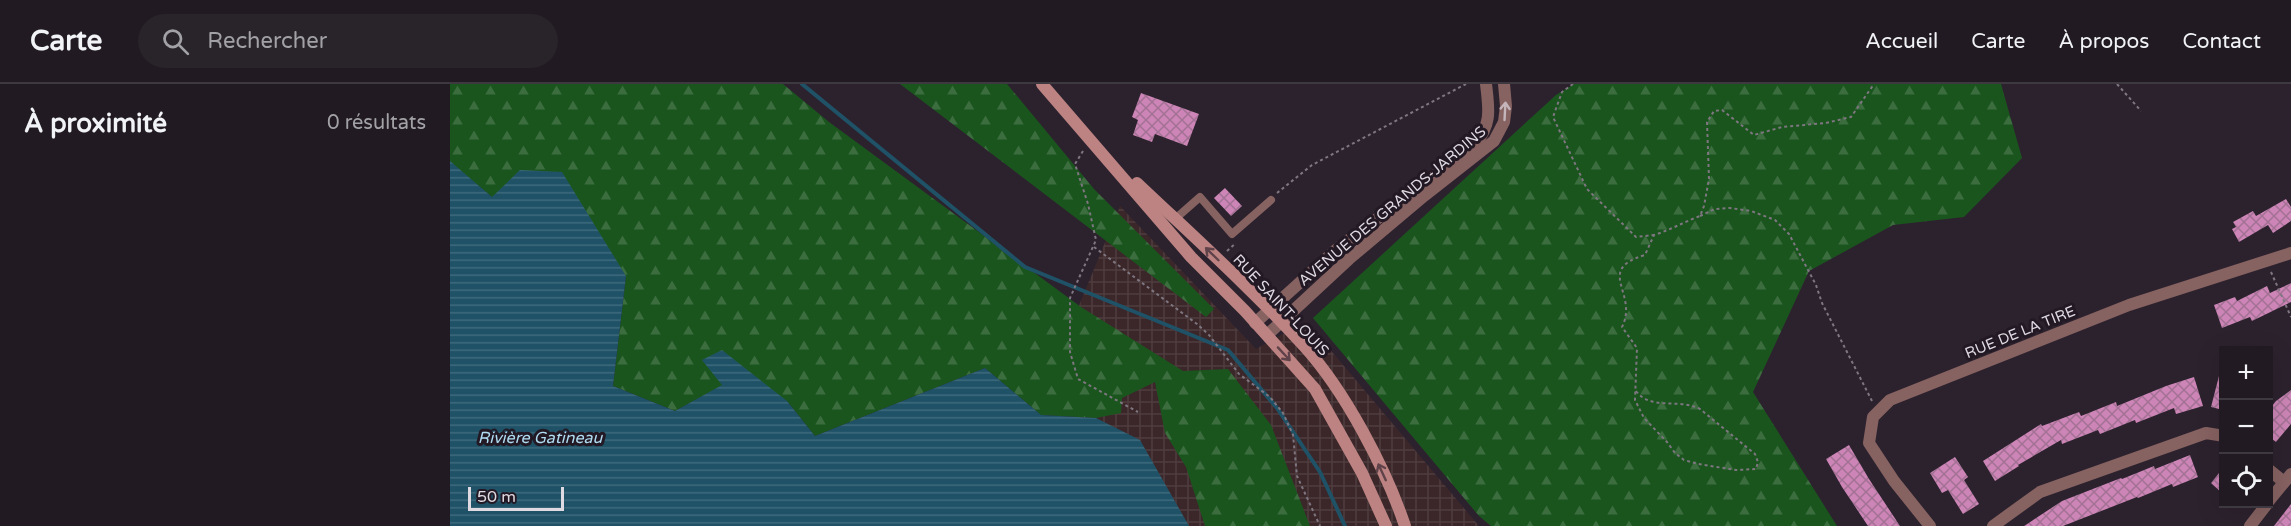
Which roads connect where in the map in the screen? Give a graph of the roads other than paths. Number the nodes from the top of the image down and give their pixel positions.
1 (1042, 84) edge
2 (1486, 84) edge
3 (1504, 84) edge
4 (1090, 139) junction
5 (1271, 200) road end
6 (1175, 219) junction
7 (2291, 253) edge
8 (1269, 310) junction
9 (1280, 322) junction
10 (1255, 323) junction
11 (1267, 335) junction
12 (2219, 435) edge
13 (2273, 471) edge
14 (2287, 478) edge
15 (2273, 496) edge
16 (2264, 508) edge
17 (1386, 526) edge
18 (1405, 526) edge
19 (1930, 526) edge
20 (1993, 526) edge
21 (2250, 526) edge

1 - 4 main road, RUE SAINT-LOUIS
2 - 8 street, AVENUE DES GRANDS-JARDINS
9 -> 3 street, AVENUE DES GRANDS-JARDINS
4 - 6 main road, RUE SAINT-LOUIS
4 - 10 main road, RUE SAINT-LOUIS
5 - 6 lane
8 -> 6 main road, RUE SAINT-LOUIS
7 - 19 street, RUE DE LA TIRE
8 - 9 main road, RUE SAINT-LOUIS
8 - 10 street, AVENUE DES GRANDS-JARDINS
9 - 11 street, AVENUE DES GRANDS-JARDINS
18 -> 9 main road, RUE SAINT-LOUIS
10 - 11 main road, RUE SAINT-LOUIS
11 -> 17 main road, RUE SAINT-LOUIS
12 - 20 street
13 - 14 street
14 - 15 street
16 - 21 street

